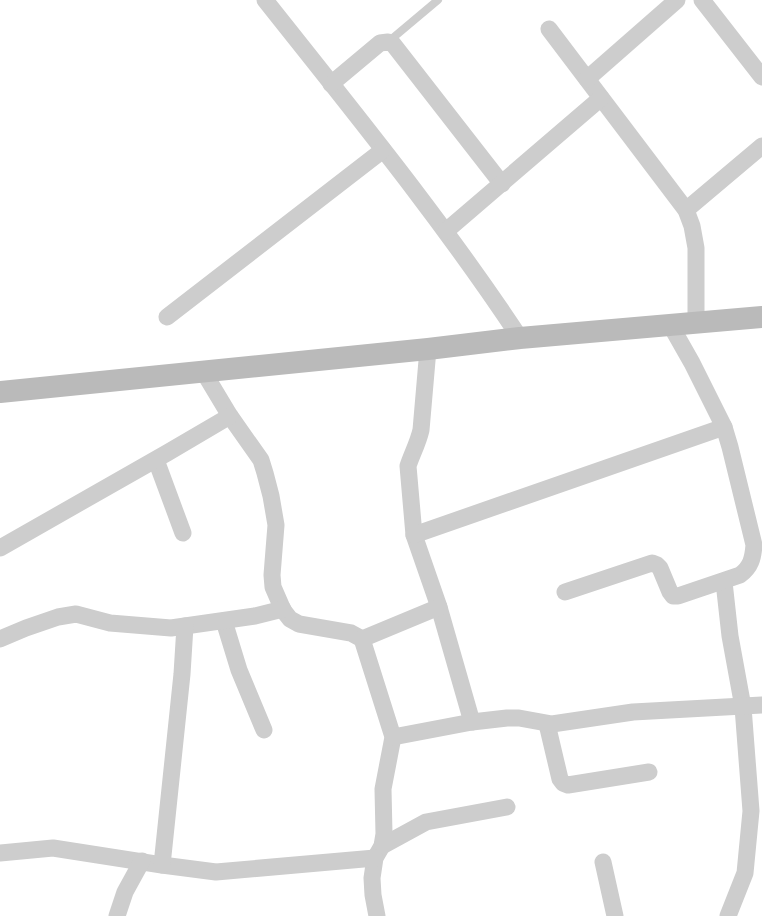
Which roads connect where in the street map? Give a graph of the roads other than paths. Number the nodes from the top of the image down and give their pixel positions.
1 (265, 0) edge
2 (438, 0) edge
3 (677, 0) edge
4 (702, 0) edge
5 (549, 29) dead end
6 (388, 42) junction
7 (762, 77) edge
8 (587, 79) junction
9 (331, 84) junction
10 (601, 98) junction
11 (762, 146) edge
12 (383, 150) junction
13 (502, 184) junction
14 (686, 210) junction
15 (446, 231) junction
16 (167, 317) dead end
17 (762, 317) edge
18 (696, 324) junction
19 (671, 326) junction
20 (520, 338) junction
21 (428, 349) junction
22 (203, 371) junction
23 (0, 392) edge
24 (230, 416) junction
25 (724, 427) junction
26 (156, 460) junction
27 (183, 533) dead end
28 (414, 535) junction
29 (0, 548) edge
30 (724, 582) junction
31 (565, 592) dead end
32 (439, 607) junction
33 (283, 609) junction
34 (224, 621) junction
35 (184, 626) junction
36 (0, 639) edge
37 (362, 639) junction
38 (762, 705) edge
39 (743, 706) junction
40 (472, 722) junction
41 (547, 724) junction
42 (264, 730) dead end
43 (393, 737) junction
44 (649, 772) dead end
45 (507, 807) dead end
46 (379, 852) junction
47 (0, 853) edge
48 (142, 862) junction
49 (603, 862) dead end
50 (162, 865) junction
51 (117, 916) edge
52 (377, 916) edge
53 (615, 916) edge
54 (728, 916) edge

1 - 9 street
2 - 6 lane
3 - 8 street
4 - 7 street
5 - 8 street
6 - 9 street
6 - 13 street
8 - 10 street
9 - 12 street
10 - 13 street
10 - 14 street
11 - 14 street
12 - 15 street
12 - 16 street
13 - 15 street
14 - 18 street
15 - 20 street
17 - 18 street
18 - 19 street
19 - 20 street
19 - 25 street
20 - 21 street
21 - 22 street
21 - 28 street
22 - 23 street
22 - 24 street
24 - 26 street
24 - 33 street
25 - 28 street
25 - 30 street
26 - 27 street
26 - 29 street
28 - 32 street
30 - 31 street
30 - 39 street
32 - 37 street
32 - 40 street
33 - 34 street
33 - 37 street
34 - 35 street
34 - 42 street
35 - 36 street
35 - 50 street
37 - 43 street
38 - 39 street
39 - 41 street
39 - 54 street
40 - 41 street
40 - 43 street
41 - 44 street
43 - 46 street
45 - 46 street
46 - 50 street
46 - 52 street
47 - 48 street
48 - 50 street
48 - 51 street
49 - 53 street

